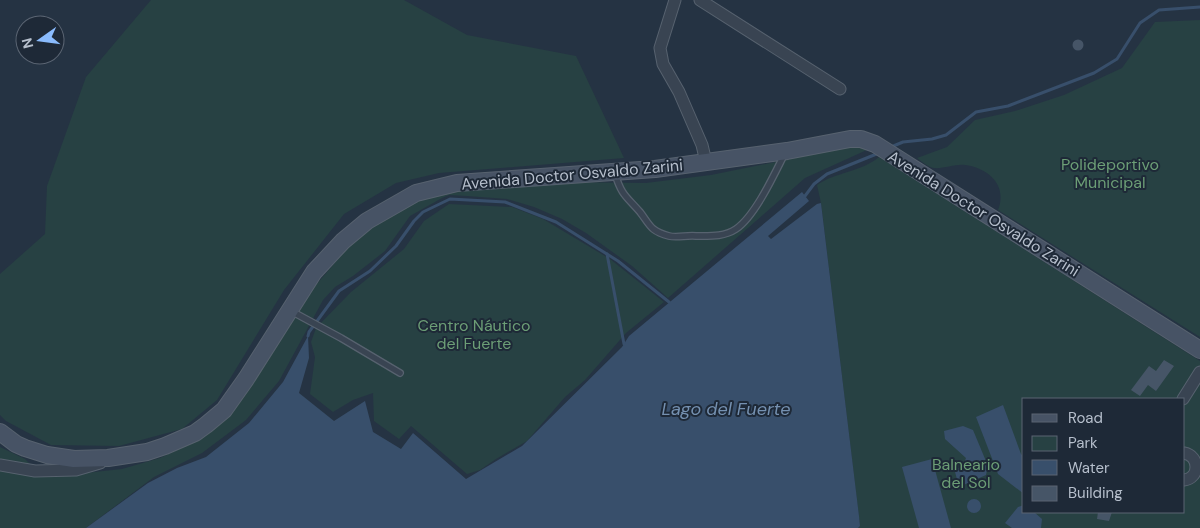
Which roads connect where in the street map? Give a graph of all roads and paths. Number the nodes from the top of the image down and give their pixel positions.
1 (675, 0) edge
2 (700, 0) edge
3 (840, 89) dead end
4 (786, 151) junction
5 (706, 162) junction
6 (615, 173) junction
7 (298, 314) junction
8 (1200, 350) edge
9 (1200, 372) edge
10 (400, 373) dead end
11 (1184, 398) edge
12 (0, 432) edge
13 (1185, 453) edge
14 (118, 457) junction
15 (1198, 465) edge
16 (0, 466) edge
17 (1185, 480) edge

1 - 5 street
2 - 3 street
4 - 5 main road, Avenida Doctor Osvaldo Zarini
4 - 6 lane
4 - 8 main road, Avenida Doctor Osvaldo Zarini
5 - 6 main road, Avenida Doctor Osvaldo Zarini
6 - 7 main road, Avenida Doctor Osvaldo Zarini
7 - 10 lane
7 - 14 main road, Avenida Doctor Osvaldo Zarini
9 - 11 street
12 - 14 main road
13 - 15 street
14 - 16 street, Avenida Doctor Osvaldo Zarini
15 - 17 street

